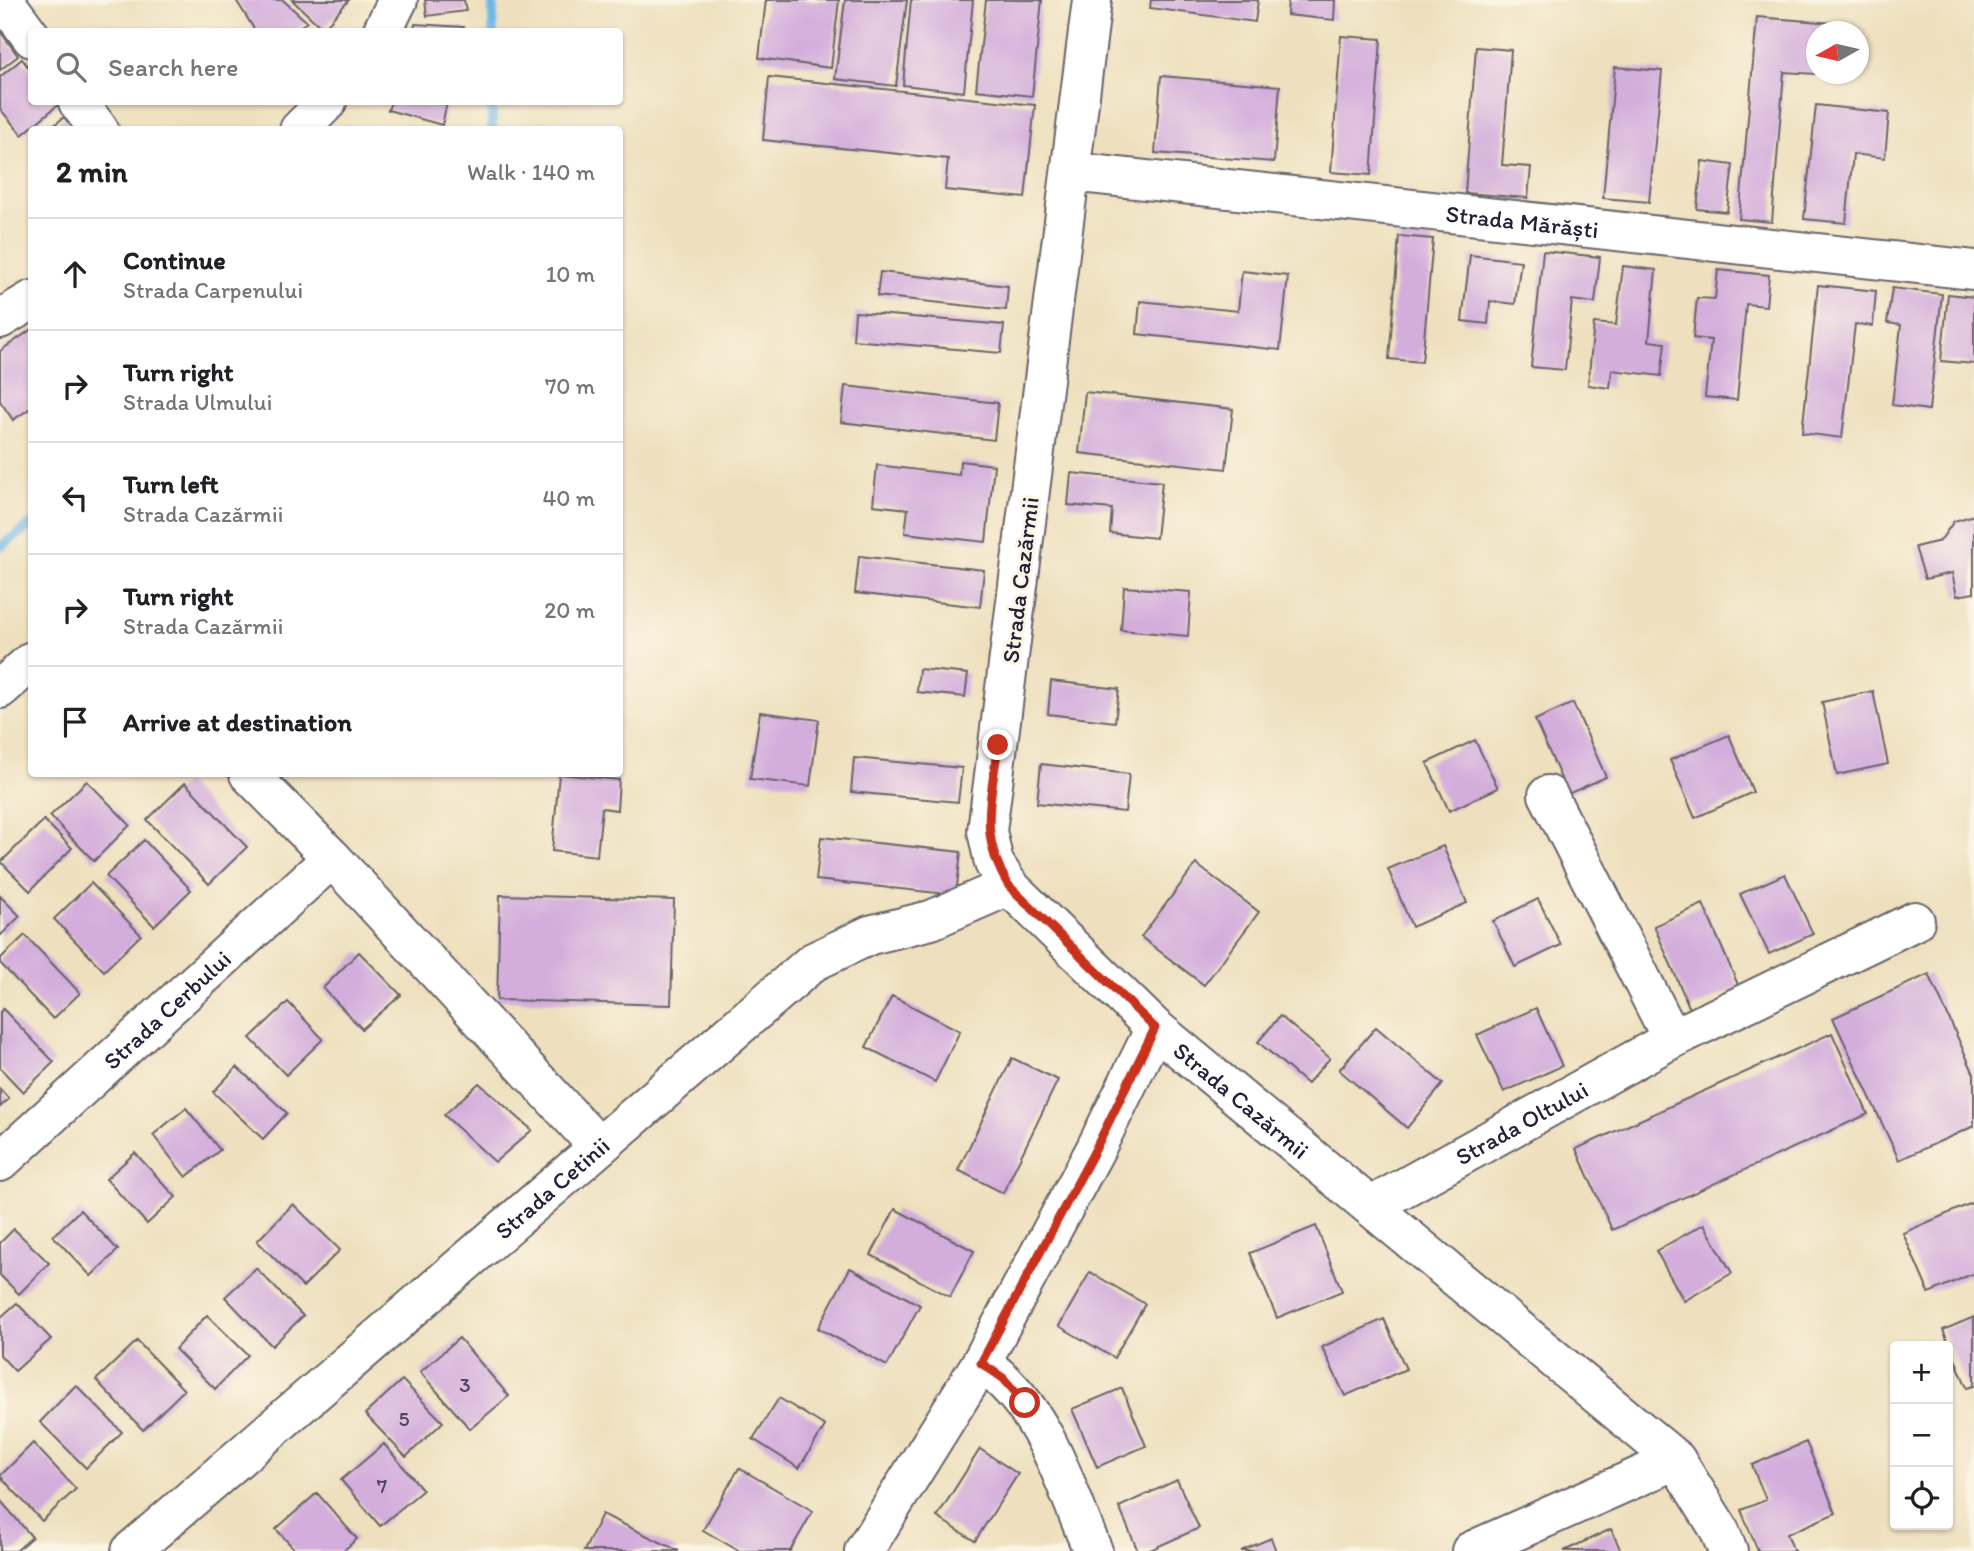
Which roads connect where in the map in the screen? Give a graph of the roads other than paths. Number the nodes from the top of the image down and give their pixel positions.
1 (4, 0) edge
2 (398, 0) edge
3 (1092, 0) edge
4 (384, 28) edge
5 (28, 33) edge
6 (80, 105) edge
7 (324, 105) edge
8 (96, 126) edge
9 (303, 126) edge
10 (1072, 172) junction
11 (1974, 270) edge
12 (28, 302) edge
13 (0, 319) edge
14 (28, 664) edge
15 (0, 689) edge
16 (251, 777) edge
17 (1548, 795) dead end
18 (332, 858) junction
19 (1009, 886) junction
20 (1915, 921) dead end
21 (1155, 1028) junction
22 (1672, 1039) junction
23 (598, 1146) junction
24 (0, 1163) edge
25 (1371, 1206) junction
26 (981, 1363) junction
27 (1676, 1460) junction
28 (131, 1551) edge
29 (864, 1551) edge
30 (1093, 1551) edge
31 (1471, 1551) edge
32 (1728, 1551) edge

1 - 5 street
2 - 4 street
3 - 10 street, Strada Cazărmii
6 - 8 street
7 - 9 street
10 - 11 street, Strada Mărăști
10 - 19 street, Strada Cazărmii
12 - 13 street
14 - 15 street
16 - 18 street
17 - 22 street
18 - 23 street
18 - 24 street, Strada Cerbului
19 - 21 street, Strada Cazărmii
19 - 23 street, Strada Cetinii
20 - 22 street, Strada Oltului
21 - 25 street, Strada Cazărmii
21 - 26 street
22 - 25 street, Strada Oltului
23 - 28 street, Strada Cetinii
25 - 27 street, Strada Cazărmii
26 - 29 street
26 - 30 street
27 - 31 street
27 - 32 street, Strada Cazărmii

